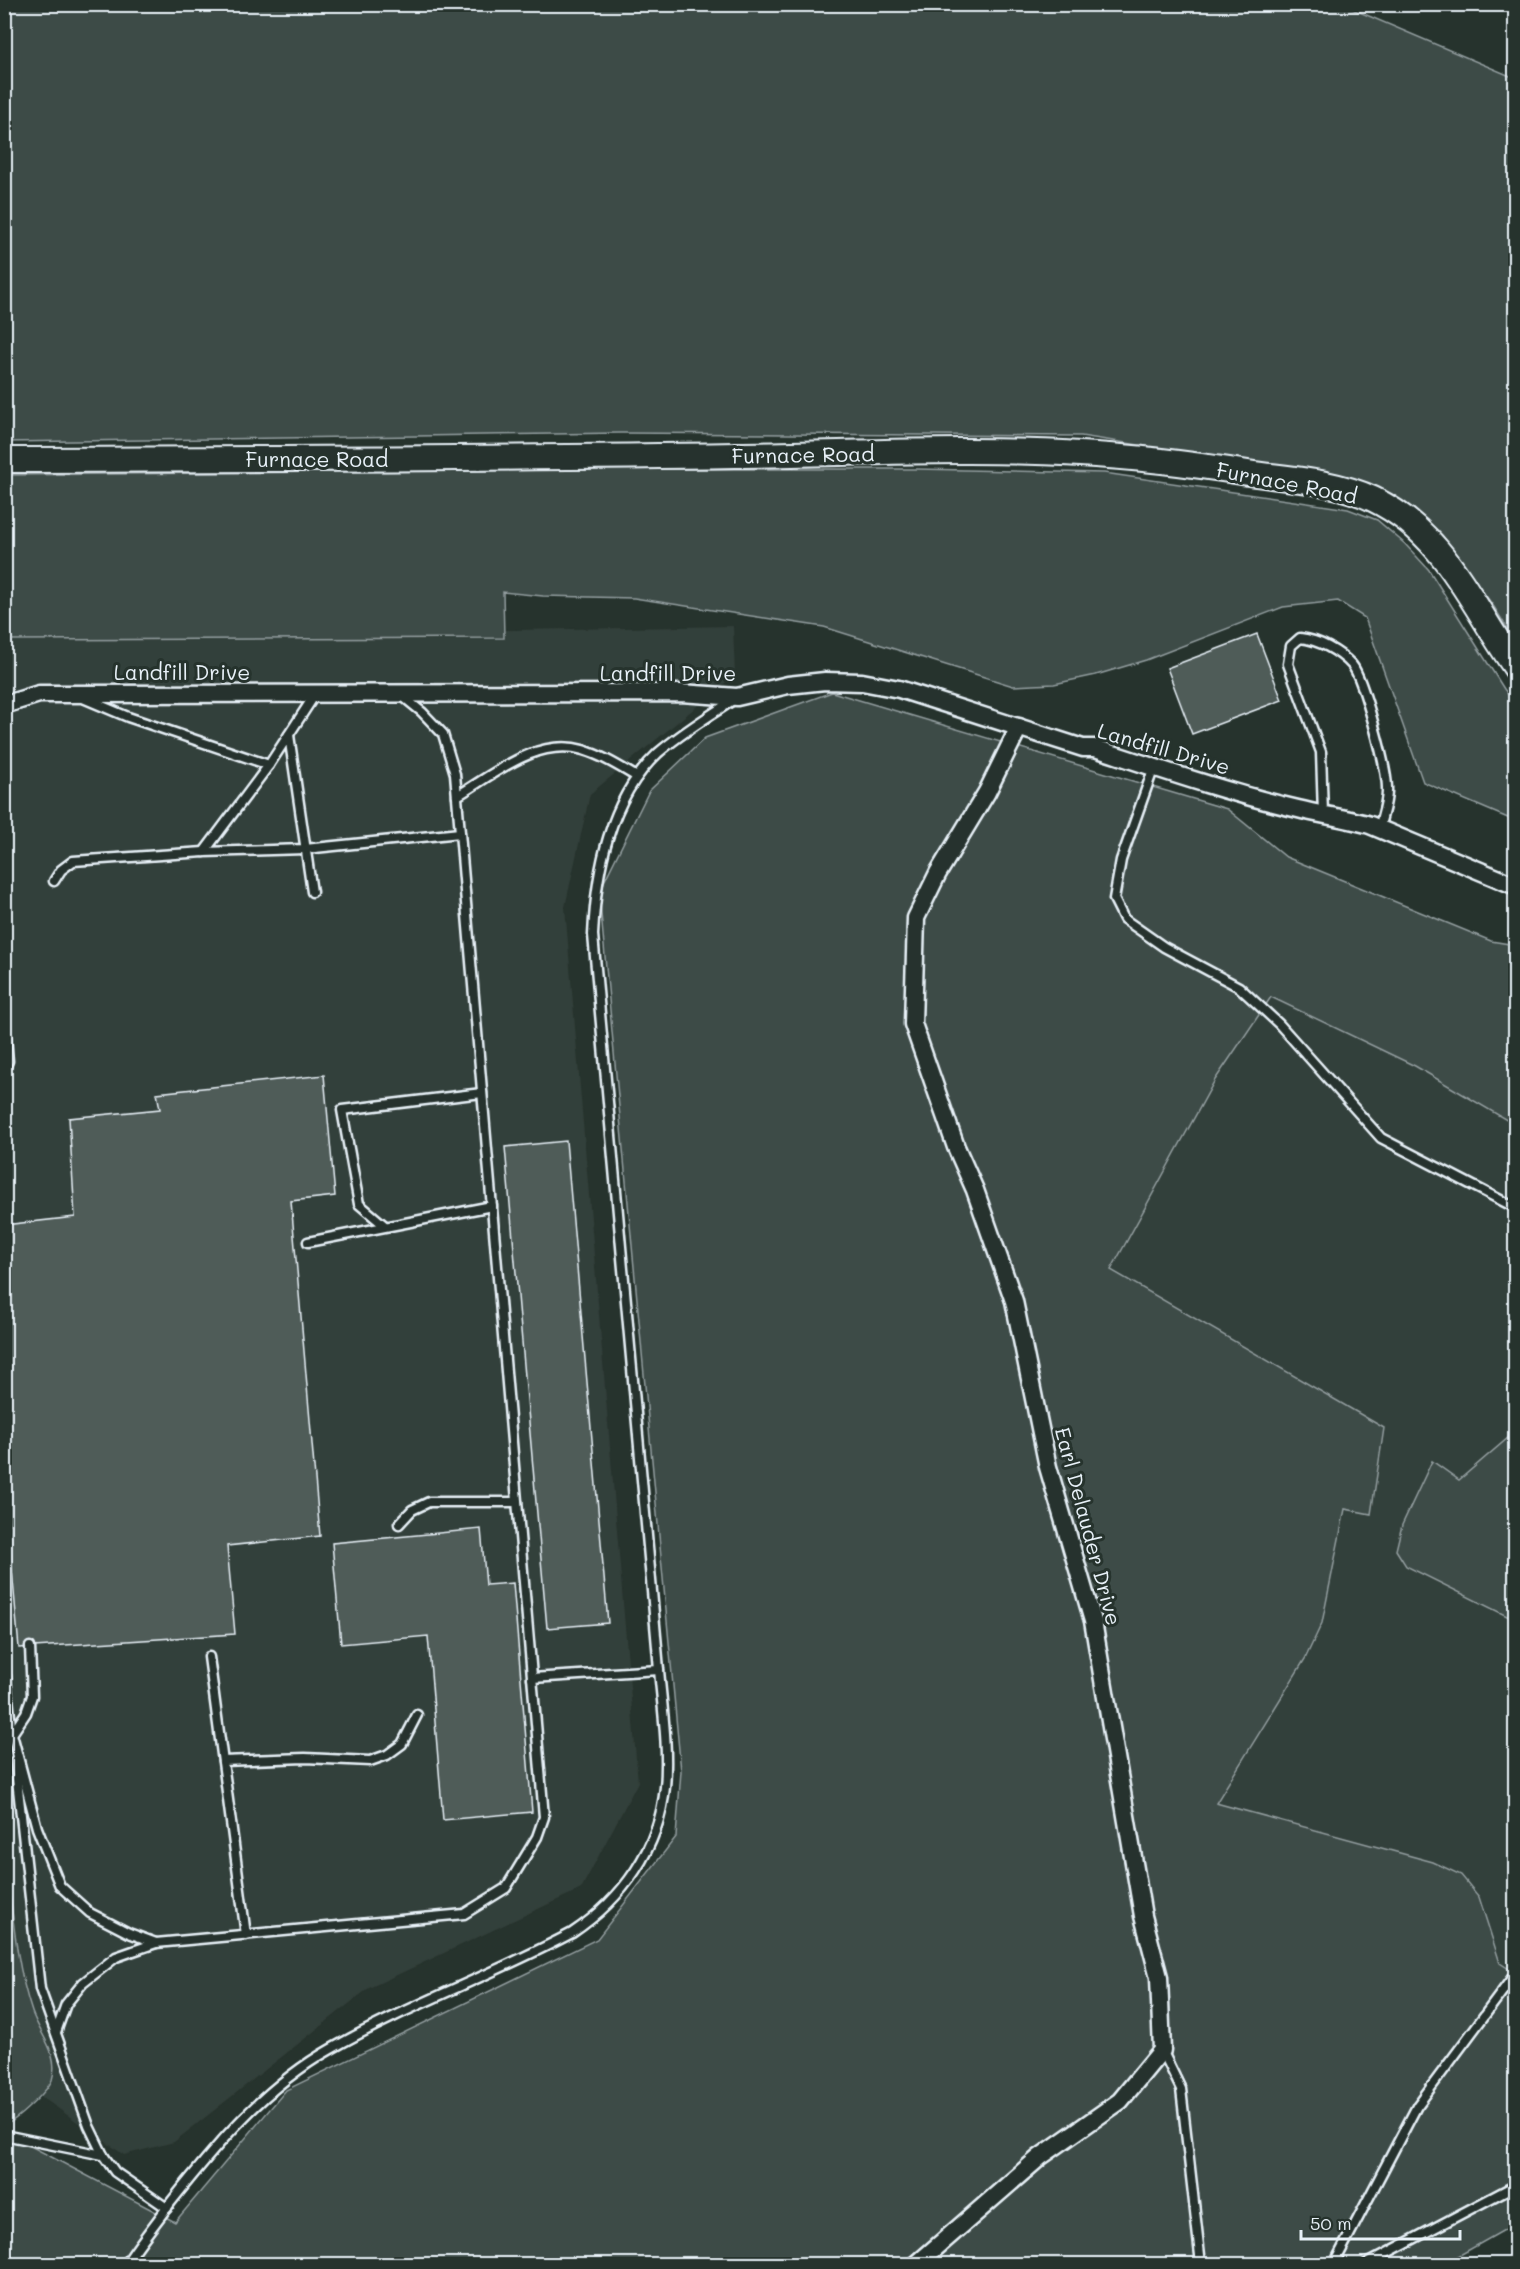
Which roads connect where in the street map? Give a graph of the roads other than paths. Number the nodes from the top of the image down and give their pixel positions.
1 (4, 460) edge
2 (1515, 668) edge
3 (317, 693) junction
4 (399, 693) junction
5 (73, 694) junction
6 (737, 697) junction
7 (4, 705) edge
8 (1019, 727) junction
9 (289, 735) junction
10 (269, 765) junction
11 (1154, 767) junction
12 (637, 777) junction
13 (457, 796) junction
14 (1323, 814) junction
15 (1379, 829) junction
16 (460, 833) junction
17 (304, 849) junction
18 (204, 852) junction
19 (54, 881) dead end
20 (1515, 886) edge
21 (312, 892) dead end
22 (4, 1015) edge
23 (4, 1069) edge
24 (482, 1093) junction
25 (492, 1206) junction
26 (1515, 1208) edge
27 (385, 1227) junction
28 (308, 1242) dead end
29 (517, 1502) junction
30 (399, 1524) dead end
31 (30, 1647) dead end
32 (209, 1657) dead end
33 (4, 1659) edge
34 (659, 1670) junction
35 (532, 1678) junction
36 (417, 1715) dead end
37 (12, 1734) junction
38 (223, 1761) junction
39 (246, 1935) junction
40 (156, 1943) junction
41 (1515, 1973) edge
42 (56, 2033) junction
43 (1162, 2050) junction
44 (4, 2135) edge
45 (103, 2156) junction
46 (1515, 2185) edge
47 (168, 2208) junction
48 (126, 2265) edge
49 (917, 2265) edge
50 (1201, 2265) edge
51 (1334, 2265) edge
52 (1366, 2265) edge

1 - 2 main road, Furnace Road
3 - 4 street, Landfill Drive
3 - 5 street, Landfill Drive
3 - 9 lane
4 - 6 street, Landfill Drive
4 - 13 lane
5 - 7 street, Landfill Drive
5 - 10 lane
6 - 8 street, Landfill Drive
6 - 12 lane
8 - 11 street, Landfill Drive
8 - 43 street, Earl Delauder Drive
9 - 10 lane
9 - 17 lane
10 - 18 lane
11 - 14 street, Landfill Drive
11 - 26 lane
12 - 13 lane
12 - 34 lane
13 - 16 lane
14 - 15 street, Landfill Drive
14 - 15 lane
15 - 20 street, Landfill Drive
16 - 17 lane
16 - 24 lane
17 - 18 lane
17 - 21 lane
18 - 19 lane
22 - 23 lane
24 - 25 lane
24 - 27 lane
25 - 27 lane
25 - 29 lane
27 - 28 lane
29 - 30 lane
29 - 35 lane
31 - 37 lane
32 - 38 lane
33 - 37 lane
34 - 35 lane
34 - 47 lane
35 - 39 lane
36 - 38 lane
37 - 40 lane
37 - 42 lane
38 - 39 lane
39 - 40 lane
40 - 42 lane
41 - 51 lane
42 - 45 lane
43 - 49 street
43 - 50 lane
44 - 45 lane
45 - 47 lane
46 - 52 lane
47 - 48 lane

